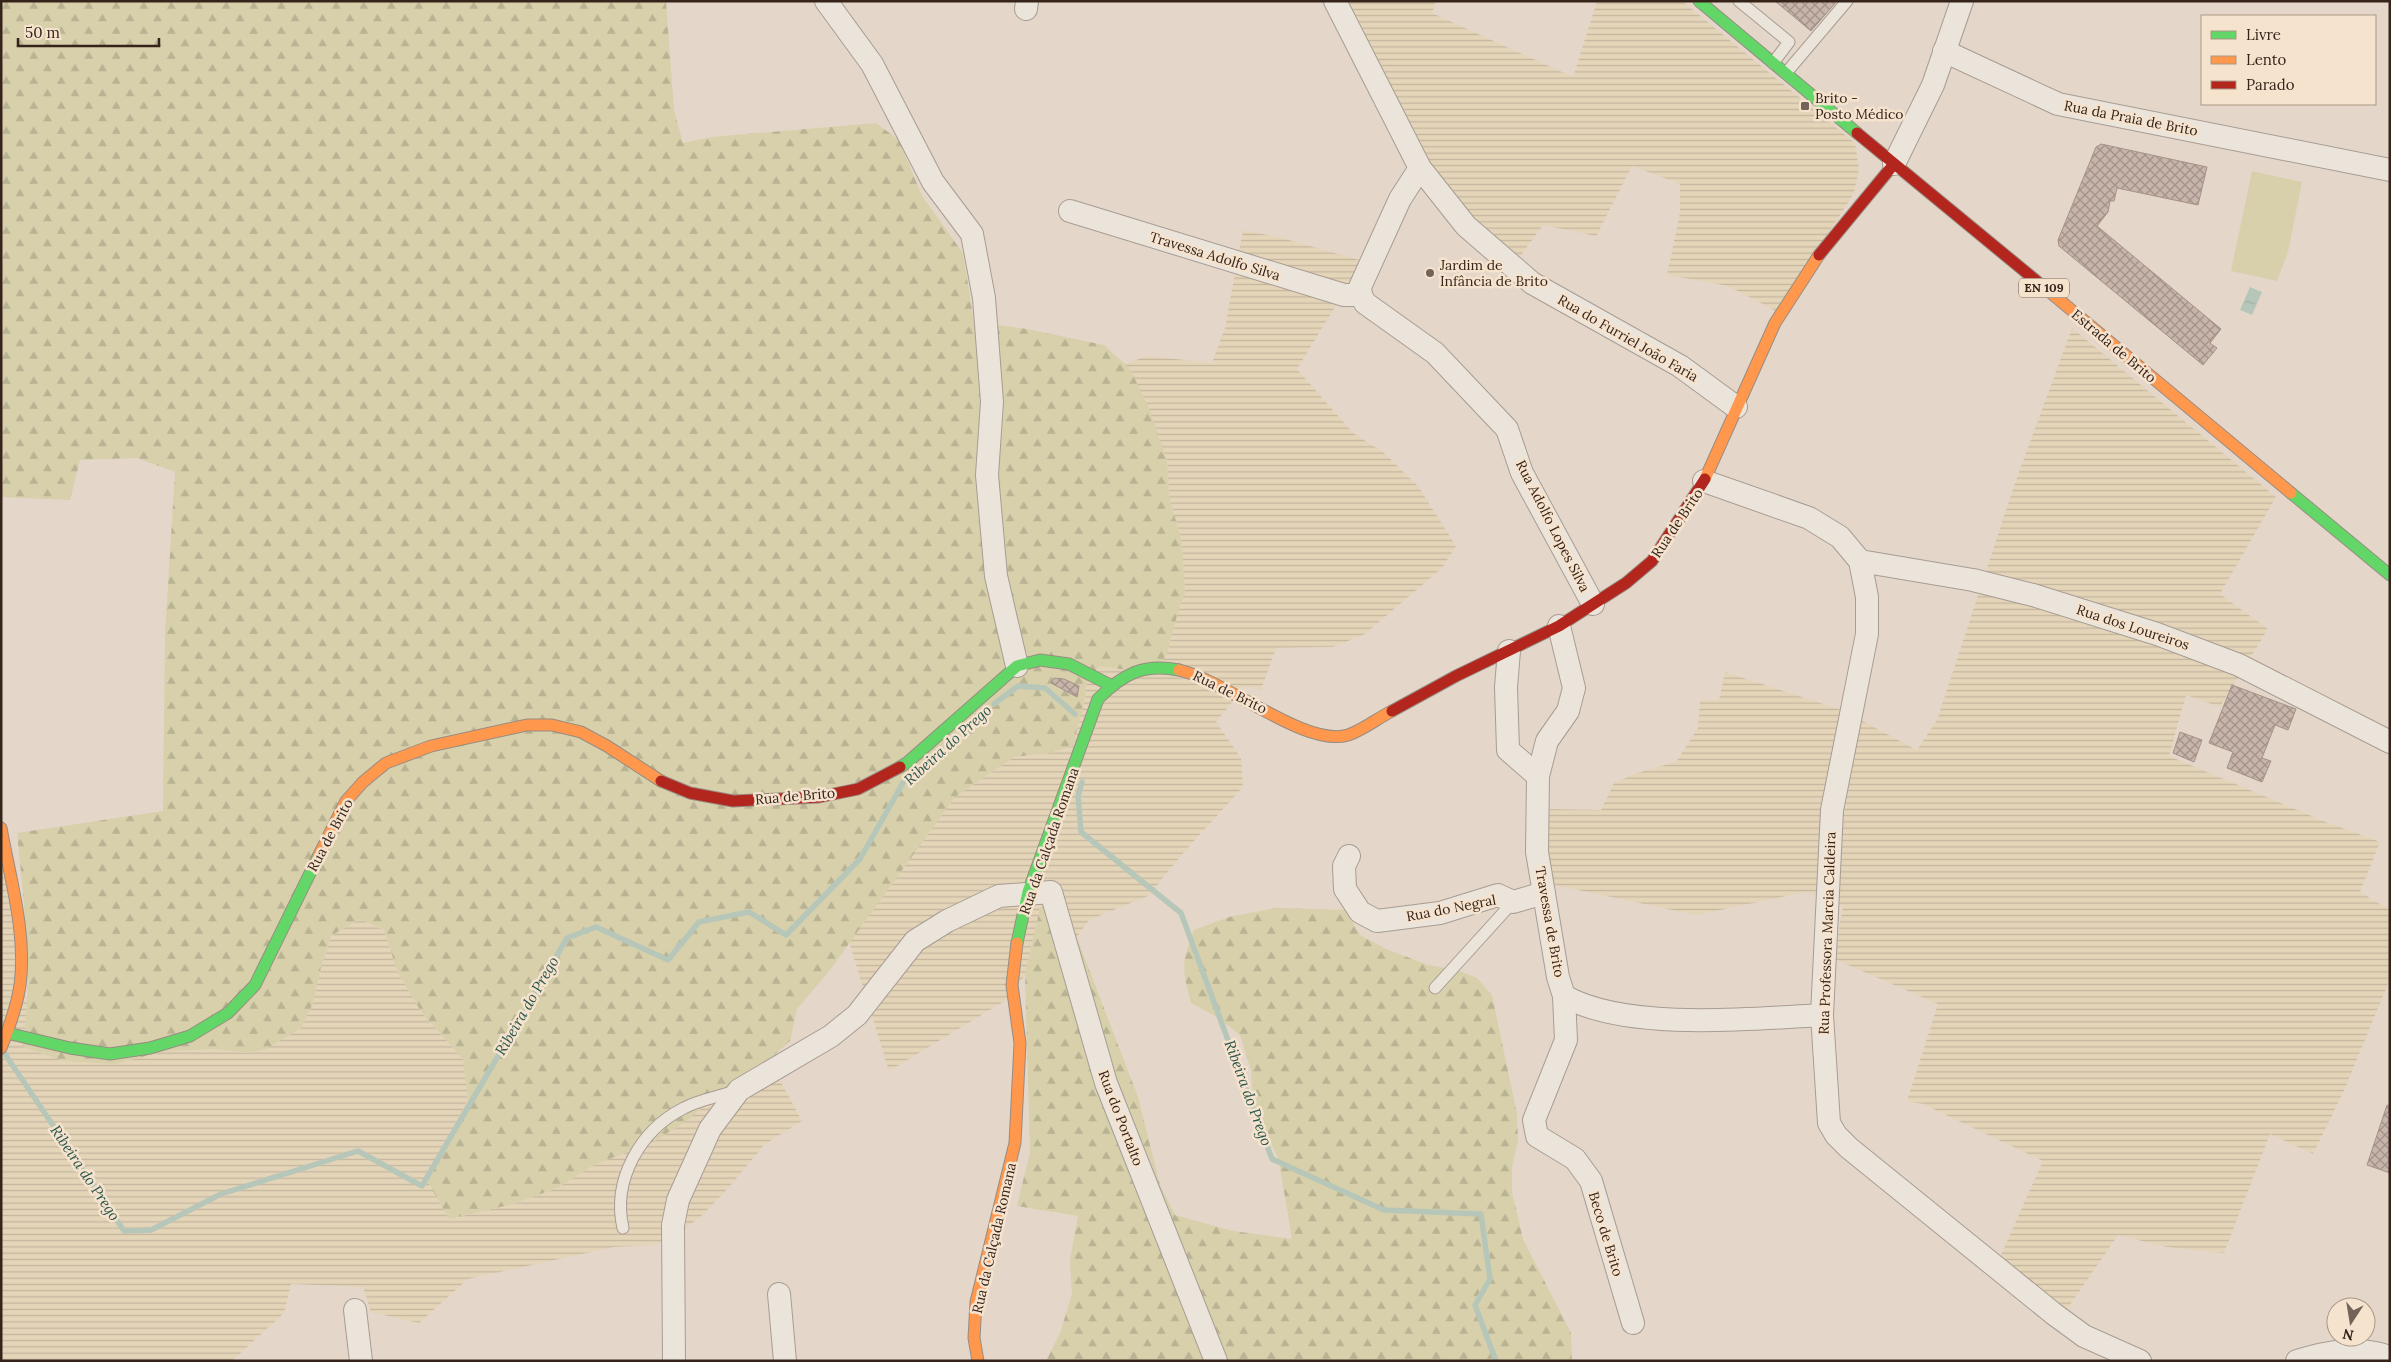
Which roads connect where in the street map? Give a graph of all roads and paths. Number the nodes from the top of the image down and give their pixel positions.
1 (826, 1) edge
2 (1335, 1) edge
3 (1699, 1) edge
4 (1739, 1) edge
5 (1847, 1) edge
6 (1962, 1) edge
7 (1944, 51) junction
8 (1773, 63) junction
9 (1786, 73) junction
10 (1894, 164) junction
11 (1420, 168) junction
12 (2390, 170) edge
13 (1070, 211) dead end
14 (1361, 296) junction
15 (1736, 407) junction
16 (1704, 482) junction
17 (1860, 561) junction
18 (2390, 575) edge
19 (1593, 604) junction
20 (1560, 626) junction
21 (1509, 651) junction
22 (1017, 666) junction
23 (1112, 686) junction
24 (2390, 742) edge
25 (1538, 776) junction
26 (1, 828) edge
27 (1349, 856) dead end
28 (1028, 892) junction
29 (1544, 893) junction
30 (1513, 902) junction
31 (1435, 988) dead end
32 (1564, 996) junction
33 (1822, 1016) junction
34 (7, 1033) junction
35 (1, 1048) edge
36 (739, 1090) junction
37 (623, 1228) dead end
38 (779, 1294) dead end
39 (355, 1310) dead end
40 (1632, 1323) dead end
41 (2390, 1357) edge
42 (360, 1361) edge
43 (674, 1361) edge
44 (785, 1361) edge
45 (978, 1361) edge
46 (1216, 1361) edge
47 (2140, 1361) edge
48 (2297, 1361) edge

1 - 22 street
2 - 11 street, Rua do Furriel João Faria
3 - 8 street, Estrada de Brito / EN 109
4 - 8 lane
5 - 9 lane
6 - 7 street
7 - 10 street
7 - 12 street, Rua da Praia de Brito
8 - 9 street, Estrada de Brito / EN 109
9 - 10 street, Estrada de Brito / EN 109
10 - 15 street, Rua de Brito
10 - 18 street, Estrada de Brito / EN 109
11 - 14 street
11 - 15 street, Rua do Furriel João Faria
13 - 14 street, Travessa Adolfo Silva
14 - 19 street, Rua Adolfo Lopes Silva
15 - 16 street, Rua de Brito
16 - 17 street, Rua Professora Marcia Caldeira
16 - 19 street, Rua de Brito
17 - 24 street, Rua dos Loureiros
17 - 33 street, Rua Professora Marcia Caldeira
19 - 20 street, Rua de Brito
20 - 21 street, Rua de Brito
20 - 25 street, Travessa de Brito
21 - 23 street, Rua de Brito
21 - 25 street
22 - 23 street, Rua de Brito
22 - 34 street, Rua de Brito
23 - 28 street, Rua da Calçada Romana
25 - 29 street, Travessa de Brito
26 - 34 street
27 - 30 street, Rua do Negral
28 - 36 street
28 - 45 street, Rua da Calçada Romana
28 - 46 street, Rua do Portalto
29 - 30 street, Rua do Negral
29 - 32 street, Travessa de Brito
30 - 31 lane
32 - 33 street, Travessa de Brito
32 - 40 street, Beco de Brito
33 - 47 street, Rua Professora Marcia Caldeira
34 - 35 street
36 - 37 lane
36 - 43 street
38 - 44 street
39 - 42 street
41 - 48 street

